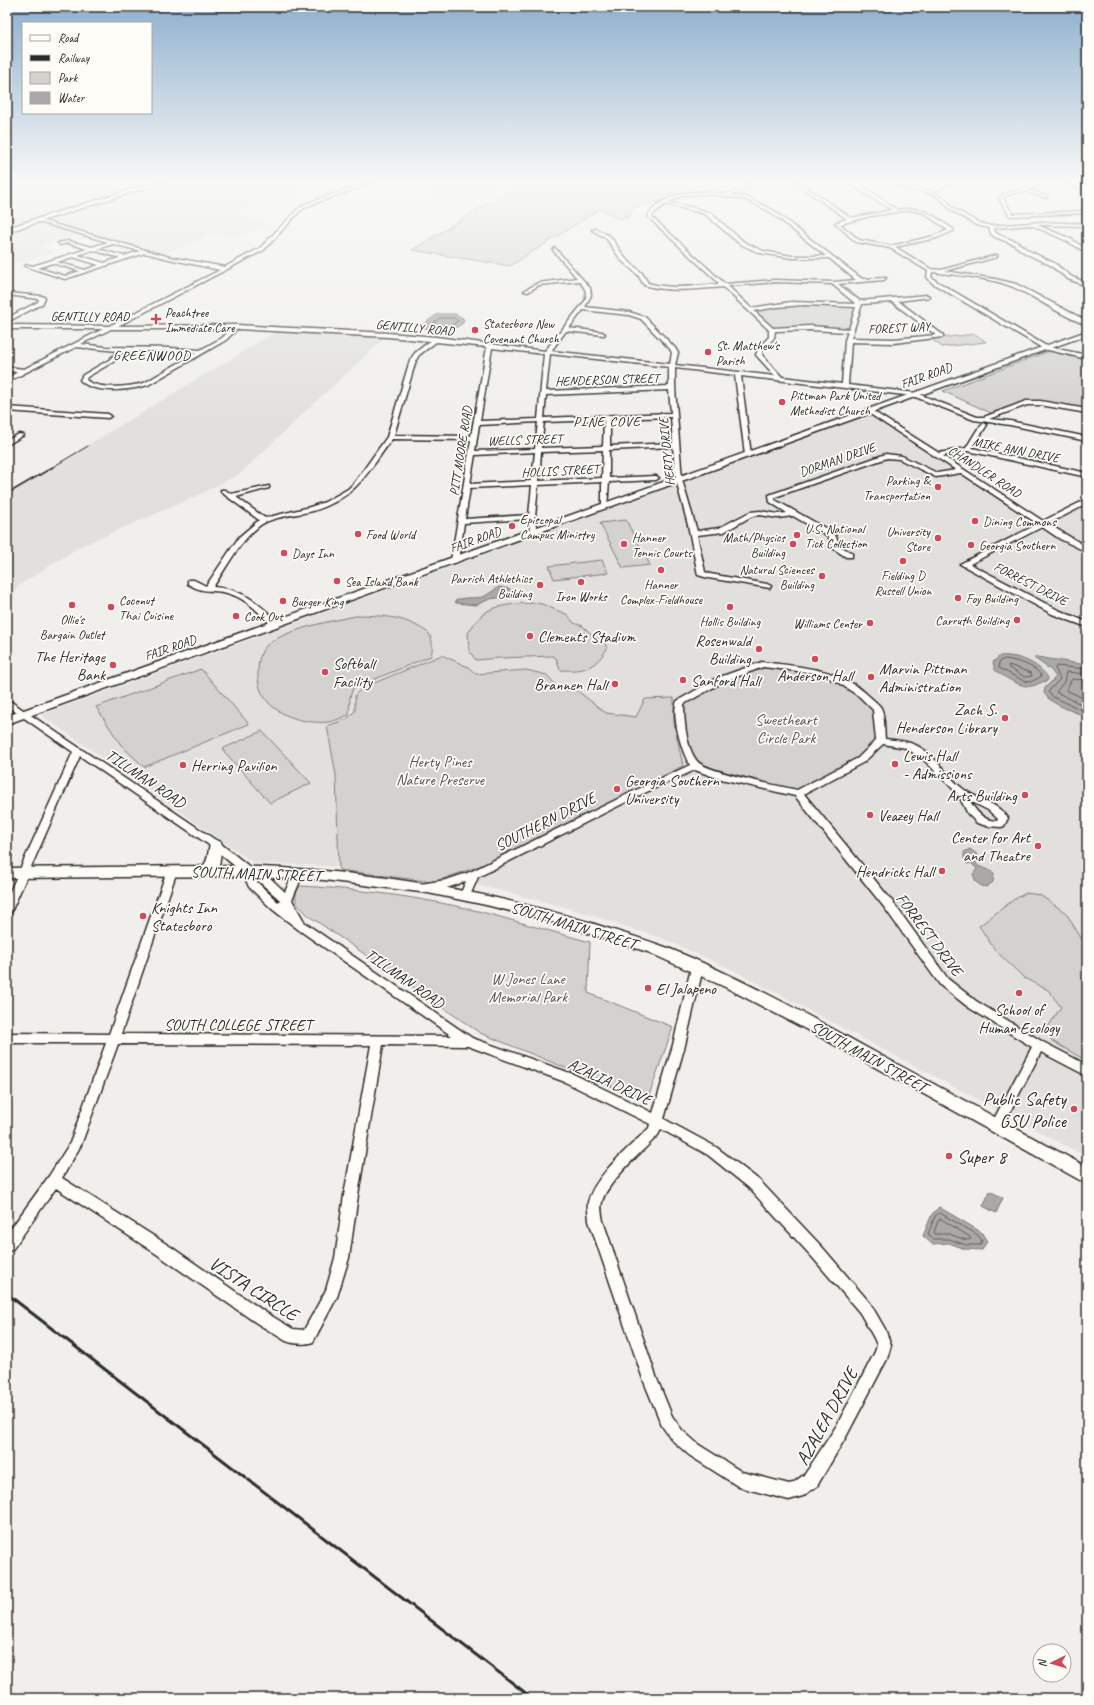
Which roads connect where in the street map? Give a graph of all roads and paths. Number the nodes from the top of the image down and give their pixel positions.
1 (42, 262) edge
2 (53, 262) edge
3 (94, 262) edge
4 (115, 262) edge
5 (184, 262) edge
6 (239, 262) edge
7 (565, 262) edge
8 (627, 262) edge
9 (698, 262) edge
10 (835, 262) edge
11 (916, 262) edge
12 (976, 262) edge
13 (1047, 262) edge
14 (105, 265) junction
15 (225, 269) junction
16 (930, 270) junction
17 (85, 271) junction
18 (943, 271) junction
19 (580, 279) junction
20 (884, 279) dead end
21 (861, 281) junction
22 (833, 284) junction
23 (1087, 285) edge
24 (724, 286) junction
25 (526, 291) dead end
26 (7, 294) edge
27 (927, 297) dead end
28 (894, 300) junction
29 (859, 305) junction
30 (580, 308) junction
31 (750, 310) junction
32 (136, 314) junction
33 (7, 320) edge
34 (1087, 323) edge
35 (7, 327) edge
36 (111, 327) junction
37 (173, 327) junction
38 (236, 327) junction
39 (564, 329) junction
40 (772, 330) junction
41 (851, 331) junction
42 (602, 334) dead end
43 (1087, 334) edge
44 (436, 339) junction
45 (848, 340) junction
46 (75, 345) junction
47 (490, 345) junction
48 (1046, 348) junction
49 (122, 350) junction
50 (201, 352) junction
51 (547, 352) junction
52 (1087, 357) edge
53 (672, 366) junction
54 (7, 369) edge
55 (24, 371) junction
56 (738, 374) junction
57 (781, 378) junction
58 (7, 380) edge
59 (845, 386) junction
60 (672, 388) junction
61 (544, 393) junction
62 (914, 394) junction
63 (7, 409) edge
64 (869, 410) junction
65 (1087, 411) edge
66 (674, 415) junction
67 (108, 416) dead end
68 (608, 418) junction
69 (541, 420) junction
70 (980, 421) junction
71 (476, 423) junction
72 (21, 435) dead end
73 (390, 437) junction
74 (474, 438) junction
75 (1087, 438) edge
76 (7, 443) edge
77 (676, 446) junction
78 (607, 448) junction
79 (968, 449) junction
80 (539, 450) junction
81 (472, 453) junction
82 (748, 455) junction
83 (940, 456) junction
84 (963, 471) junction
85 (1087, 475) edge
86 (656, 478) dead end
87 (606, 480) junction
88 (679, 480) junction
89 (536, 483) junction
90 (466, 486) junction
91 (267, 487) dead end
92 (223, 491) dead end
93 (231, 496) junction
94 (1087, 501) edge
95 (605, 506) junction
96 (792, 514) junction
97 (532, 517) junction
98 (264, 520) junction
99 (461, 521) junction
100 (1044, 524) junction
101 (1029, 531) junction
102 (534, 532) junction
103 (694, 533) junction
104 (1061, 536) junction
105 (1087, 550) edge
106 (850, 554) dead end
107 (455, 561) junction
108 (191, 582) dead end
109 (767, 586) dead end
110 (207, 590) junction
111 (275, 624) junction
112 (1087, 625) edge
113 (7, 702) edge
114 (26, 713) junction
115 (7, 720) edge
116 (881, 741) junction
117 (78, 751) junction
118 (696, 766) junction
119 (798, 793) junction
120 (962, 793) dead end
121 (216, 845) junction
122 (172, 871) junction
123 (206, 871) junction
124 (247, 871) junction
125 (7, 873) edge
126 (24, 873) junction
127 (298, 874) junction
128 (474, 876) junction
129 (424, 888) junction
130 (465, 895) junction
131 (287, 900) junction
132 (276, 906) junction
133 (7, 910) edge
134 (303, 927) junction
135 (697, 968) junction
136 (7, 1038) edge
137 (114, 1039) junction
138 (468, 1041) junction
139 (378, 1042) junction
140 (1038, 1045) junction
141 (1087, 1071) edge
142 (657, 1121) junction
143 (998, 1123) junction
144 (1087, 1176) edge
145 (54, 1180) junction
146 (7, 1245) edge

1 - 17 street
2 - 17 street
3 - 14 street
4 - 14 street
5 - 15 street
6 - 15 street
7 - 19 street
8 - 24 street
9 - 24 street
10 - 21 street
11 - 16 street
12 - 18 street
13 - 23 street
14 - 17 street
15 - 32 street
16 - 18 street
16 - 48 street
18 - 34 street
19 - 25 street
19 - 30 street
20 - 21 street
21 - 22 street
22 - 24 street
22 - 29 street
24 - 31 street
26 - 33 street
27 - 28 street
28 - 29 street
28 - 45 street, FOREST WAY
29 - 31 street
29 - 41 street
30 - 39 street
30 - 53 street, HERTY DRIVE
31 - 40 street
32 - 36 street
32 - 37 street
35 - 36 street, GENTILLY ROAD
36 - 37 street, GENTILLY ROAD
36 - 46 street
37 - 38 street, GENTILLY ROAD
38 - 44 street, GENTILLY ROAD
38 - 50 street
39 - 42 street
39 - 51 street
40 - 41 street
40 - 57 street
41 - 45 street
43 - 48 main road, FAIR ROAD
44 - 47 street, GENTILLY ROAD
44 - 73 street
45 - 59 street
46 - 49 street
46 - 55 street
47 - 51 street, GENTILLY ROAD
47 - 71 street, PITT MOORE ROAD
48 - 52 street
48 - 62 main road, FAIR ROAD
49 - 50 street
49 - 50 street
51 - 53 street, GENTILLY ROAD
51 - 61 street
53 - 56 street, GENTILLY ROAD
53 - 60 street, HERTY DRIVE
54 - 55 street
55 - 58 street
56 - 57 street, GENTILLY ROAD
56 - 82 street
57 - 59 street, GENTILLY ROAD
59 - 62 street, GENTILLY ROAD
60 - 61 street, HENDERSON STREET
60 - 66 street, HERTY DRIVE
61 - 69 street
62 - 64 main road, FAIR ROAD
62 - 70 street, GENTILLY ROAD
63 - 67 street
64 - 82 main road, FAIR ROAD
64 - 83 street, CHANDLER ROAD
65 - 70 street
66 - 68 street
66 - 77 street, HERTY DRIVE
68 - 69 street
68 - 78 street
69 - 71 street
69 - 80 street
70 - 75 street
70 - 79 street
71 - 74 street, PITT MOORE ROAD
72 - 76 street
73 - 74 street
73 - 98 street
74 - 81 street, PITT MOORE ROAD
77 - 78 street, WELLS STREET
77 - 88 street, HERTY DRIVE
78 - 80 street, WELLS STREET
78 - 87 street
79 - 83 street, MIKE ANN DRIVE
79 - 85 street, MIKE ANN DRIVE
80 - 81 street, WELLS STREET
80 - 89 street
81 - 90 street, PITT MOORE ROAD
82 - 88 main road, FAIR ROAD
83 - 84 street, CHANDLER ROAD
84 - 96 street, DORMAN DRIVE
84 - 100 street, CHANDLER ROAD
86 - 87 street, HOLLIS STREET
87 - 89 street, HOLLIS STREET
87 - 95 street
88 - 95 main road, FAIR ROAD
88 - 103 street, HERTY DRIVE
89 - 90 street, HOLLIS STREET
89 - 97 street
90 - 99 street, PITT MOORE ROAD
91 - 93 street
92 - 93 street
93 - 98 street
94 - 100 street
95 - 102 main road, FAIR ROAD
96 - 103 street
96 - 106 street, DORMAN DRIVE
97 - 99 street
97 - 102 street
98 - 110 street
99 - 107 street, PITT MOORE ROAD
100 - 101 street
100 - 104 street, CHANDLER ROAD
101 - 104 street
101 - 112 street, FORREST DRIVE
102 - 107 main road, FAIR ROAD
103 - 109 street, HERTY DRIVE
104 - 105 street, CHANDLER ROAD
107 - 111 main road, FAIR ROAD
108 - 110 street
110 - 111 street
111 - 114 main road, FAIR ROAD
113 - 114 street, TILLMAN ROAD
114 - 115 main road, FAIR ROAD
114 - 117 street, TILLMAN ROAD
116 - 118 street
116 - 119 street
116 - 120 street
117 - 121 street, TILLMAN ROAD
117 - 126 street
118 - 119 street
118 - 128 street, SOUTHERN DRIVE
119 - 140 street, FORREST DRIVE
121 - 123 main road
121 - 124 street, TILLMAN ROAD
122 - 123 main road, SOUTH MAIN STREET
122 - 126 main road, SOUTH MAIN STREET
122 - 137 street
123 - 124 main road, SOUTH MAIN STREET
124 - 127 main road, SOUTH MAIN STREET
124 - 131 street, TILLMAN ROAD
124 - 132 street, TILLMAN ROAD
125 - 126 main road, SOUTH MAIN STREET
126 - 133 street
127 - 129 main road, SOUTH MAIN STREET
127 - 131 street
128 - 129 street, SOUTHERN DRIVE
128 - 130 street
129 - 130 main road, SOUTH MAIN STREET
130 - 135 main road, SOUTH MAIN STREET
131 - 132 street
131 - 134 street, TILLMAN ROAD
132 - 134 street, TILLMAN ROAD
134 - 138 street, TILLMAN ROAD
135 - 142 street, AZALIA DRIVE
135 - 143 main road, SOUTH MAIN STREET
136 - 137 street, SOUTH COLLEGE STREET
137 - 139 street, SOUTH COLLEGE STREET
137 - 145 street
138 - 139 street, SOUTH COLLEGE STREET
138 - 142 street, AZALIA DRIVE
139 - 145 street, VISTA CIRCLE
140 - 141 street, FORREST DRIVE
140 - 143 street
142 - 142 street, AZALEA DRIVE
143 - 144 main road, SOUTH MAIN STREET
145 - 146 street

